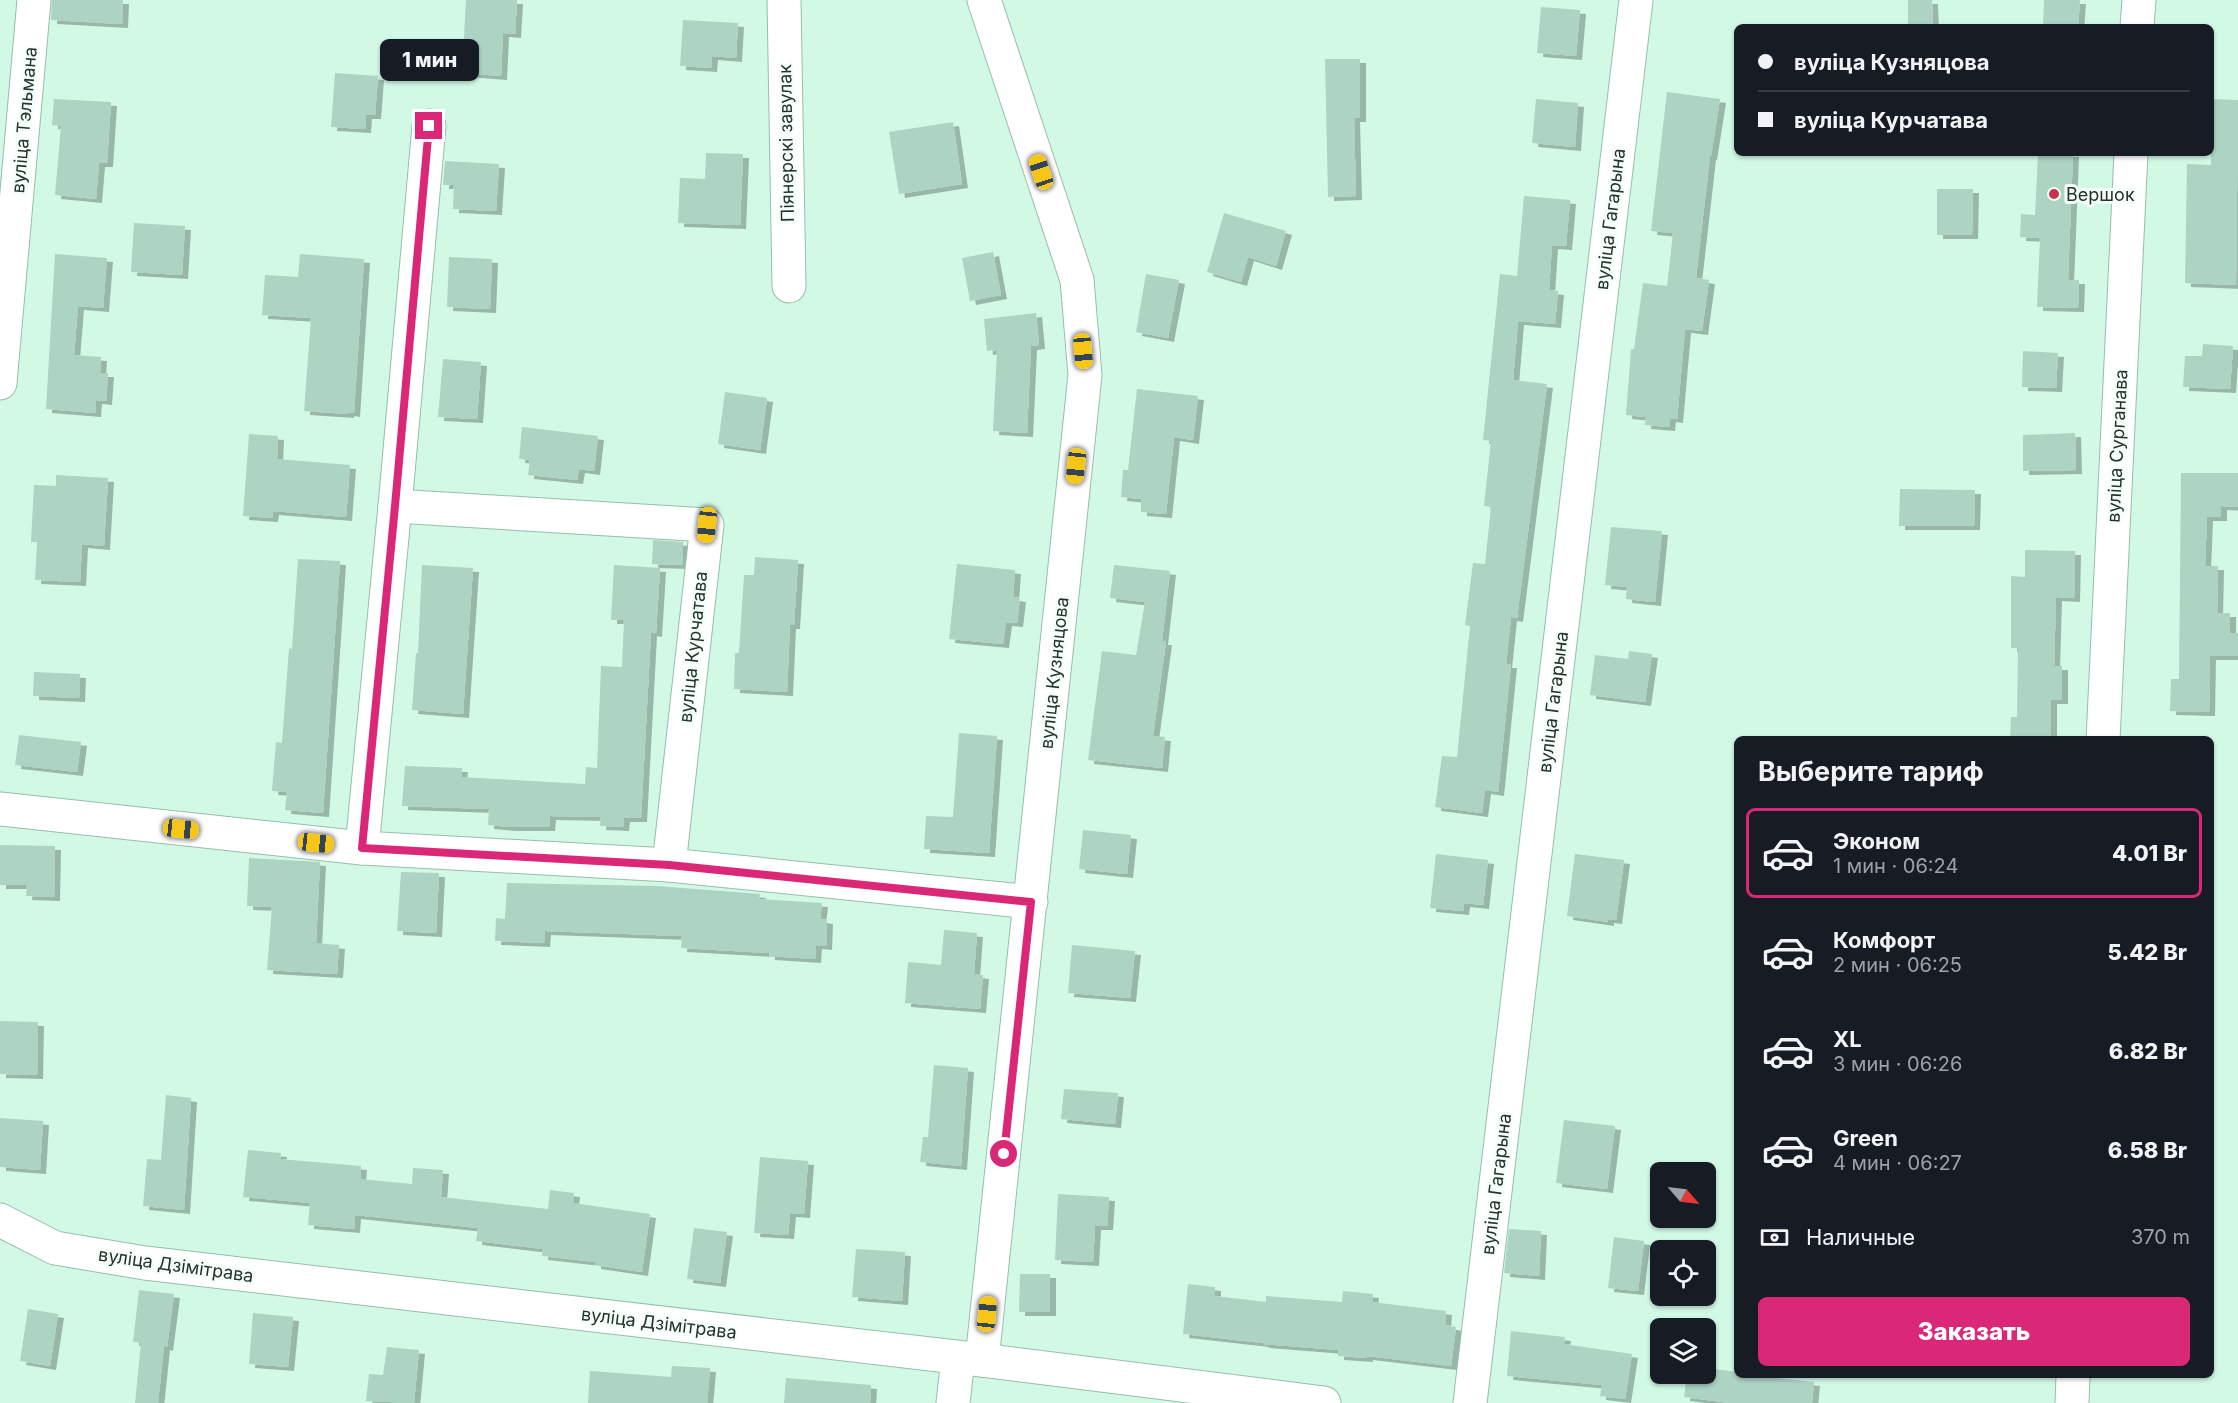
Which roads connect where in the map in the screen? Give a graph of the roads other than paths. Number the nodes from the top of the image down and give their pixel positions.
1 (34, 0) edge
2 (784, 0) edge
3 (984, 0) edge
4 (1636, 0) edge
5 (2139, 0) edge
6 (2137, 24) edge
7 (429, 126) dead end
8 (2131, 156) edge
9 (789, 286) dead end
10 (3, 326) edge
11 (0, 383) edge
12 (395, 506) junction
13 (2103, 736) edge
14 (0, 809) edge
15 (362, 848) junction
16 (669, 865) junction
17 (1031, 902) junction
18 (0, 1220) edge
19 (970, 1359) junction
20 (2073, 1378) edge
21 (953, 1403) edge
22 (1324, 1403) edge
23 (1470, 1403) edge
24 (2072, 1403) edge

1 - 10 street, вуліца Тэльмана
2 - 9 street, Піянерскі завулак
3 - 17 street, вуліца Кузняцова
4 - 23 street, вуліца Гагарына
5 - 6 street
7 - 12 street
8 - 13 street, вуліца Сурганава
10 - 11 street, вуліца Тэльмана
12 - 15 street
12 - 16 street, вуліца Курчатава
14 - 15 street
15 - 16 street
16 - 17 street
17 - 19 street, вуліца Кузняцова
18 - 19 street, вуліца Дзімітрава
19 - 21 street, вуліца Кузняцова
19 - 22 street, вуліца Дзімітрава
20 - 24 street

